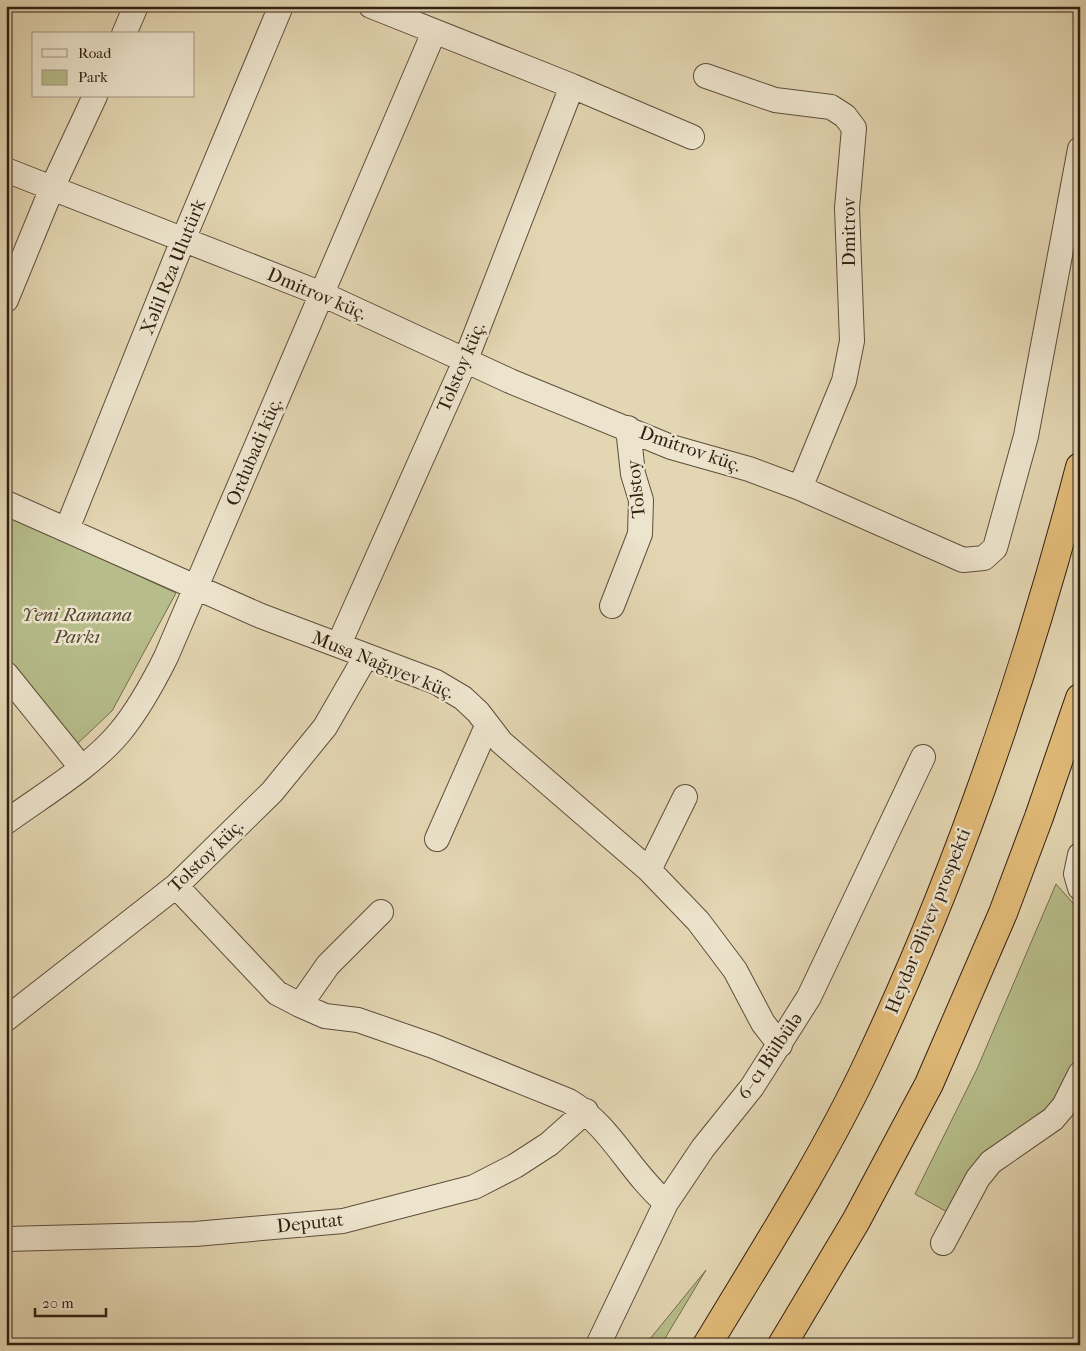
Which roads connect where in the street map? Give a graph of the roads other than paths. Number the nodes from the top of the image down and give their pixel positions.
1 (136, 6) edge
2 (281, 6) edge
3 (371, 6) edge
4 (125, 32) edge
5 (434, 32) junction
6 (706, 76) dead end
7 (572, 86) junction
8 (94, 98) edge
9 (692, 137) dead end
10 (1080, 149) edge
11 (6, 170) edge
12 (52, 188) junction
13 (183, 240) junction
14 (322, 294) junction
15 (6, 300) edge
16 (466, 359) junction
17 (628, 428) junction
18 (1080, 466) edge
19 (800, 488) junction
20 (6, 503) edge
21 (68, 529) junction
22 (196, 588) junction
23 (612, 606) dead end
24 (339, 644) junction
25 (366, 656) junction
26 (6, 674) edge
27 (1080, 698) edge
28 (488, 726) junction
29 (923, 757) dead end
30 (81, 767) junction
31 (685, 797) dead end
32 (6, 822) edge
33 (437, 839) dead end
34 (1080, 855) edge
35 (649, 870) junction
36 (176, 886) junction
37 (1080, 888) edge
38 (381, 912) dead end
39 (300, 1005) junction
40 (6, 1019) edge
41 (780, 1045) junction
42 (1080, 1074) edge
43 (586, 1111) junction
44 (666, 1204) junction
45 (6, 1239) edge
46 (943, 1243) dead end
47 (598, 1345) edge
48 (707, 1345) edge
49 (782, 1345) edge

1 - 4 street
2 - 13 street, Xəlil Rza Ulutürk
3 - 5 street
5 - 7 street
5 - 14 street, Ordubadi küç.
6 - 19 street, Dmitrov
7 - 9 street
7 - 16 street, Tolstoy küç.
8 - 12 street
10 - 19 street, Dmitrov küç.
11 - 12 street, Dmitrov küç.
12 - 13 street, Dmitrov küç.
12 - 15 street
13 - 14 street, Dmitrov küç.
13 - 21 street, Xəlil Rza Ulutürk
14 - 16 street, Dmitrov küç.
14 - 22 street, Ordubadi küç.
16 - 17 street, Dmitrov küç.
16 - 24 street, Tolstoy küç.
17 - 19 street, Dmitrov küç.
17 - 23 street, Tolstoy
18 - 48 highway, Heydər Əliyev prospekti
20 - 21 street, Musa Nağıyev küç.
21 - 22 street, Musa Nağıyev küç.
22 - 24 street, Musa Nağıyev küç.
22 - 30 street, Ordubadi küç.
24 - 25 street, Musa Nağıyev küç.
25 - 28 street, Musa Nağıyev küç.
25 - 36 street, Tolstoy küç.
26 - 30 street
27 - 49 highway
28 - 33 street
28 - 35 street, Musa Nağıyev küç.
29 - 41 street, 6- cı Bülbülə
30 - 32 street, Ordubadi küç.
31 - 35 street
34 - 37 street
35 - 41 street, Musa Nağıyev küç.
36 - 39 street
36 - 40 street, Tolstoy küç.
38 - 39 street
39 - 43 street
41 - 44 street, 6- cı Bülbülə
42 - 46 street
43 - 44 street
43 - 45 street, Deputat
44 - 47 street, 6- cı Bülbülə

